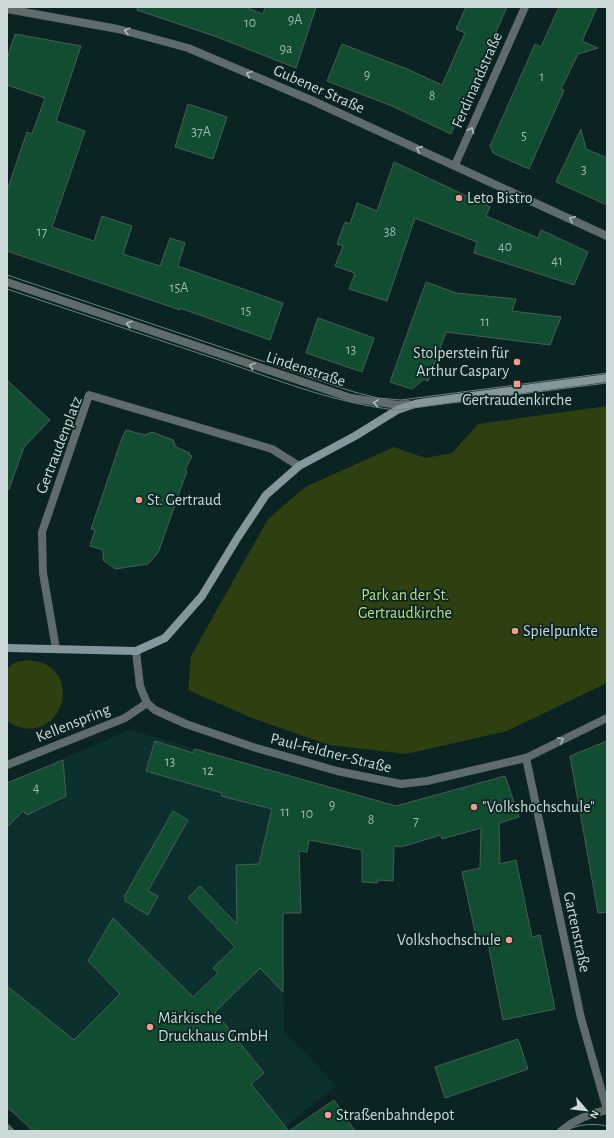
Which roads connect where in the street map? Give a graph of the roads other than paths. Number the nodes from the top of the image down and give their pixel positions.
1 (525, 7) edge
2 (7, 9) edge
3 (455, 165) junction
4 (607, 236) edge
5 (7, 282) edge
6 (607, 378) edge
7 (415, 404) junction
8 (299, 466) junction
9 (7, 648) edge
10 (56, 648) junction
11 (136, 651) junction
12 (147, 703) junction
13 (607, 718) edge
14 (526, 758) junction
15 (7, 765) edge
16 (607, 1110) edge
17 (7, 1128) edge
18 (10, 1131) edge
19 (561, 1131) edge

3 -> 1 street, Ferdinandstraße
3 -> 2 street, Gubener Straße
4 -> 3 street, Gubener Straße
7 -> 5 street, Lindenstraße
6 - 7 street, Lindenstraße
7 - 8 street
8 - 10 street, Gertraudenplatz
8 - 11 street
9 - 10 street
10 - 11 street
11 - 12 street
12 - 14 street, Paul-Feldner-Straße
12 - 15 street, Kellenspring
14 -> 13 street, Paul-Feldner-Straße
14 - 16 street, Gartenstraße
16 - 19 street
17 - 18 street

